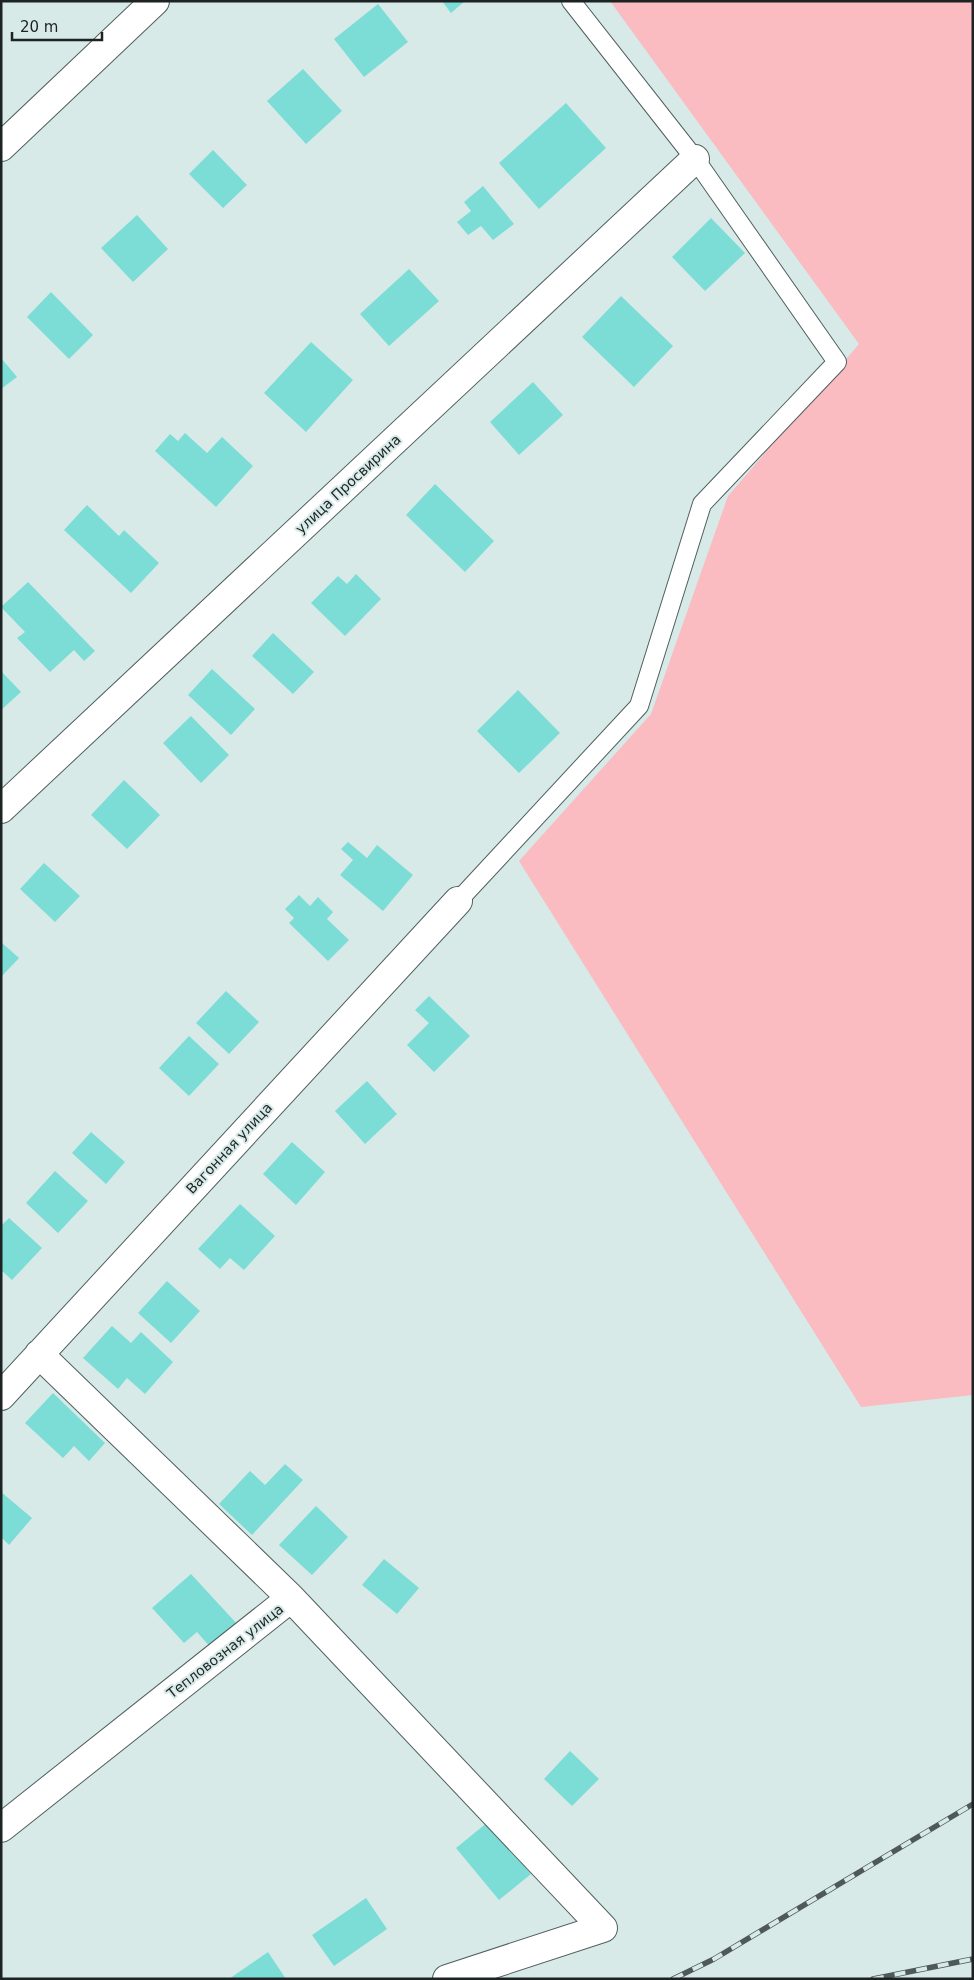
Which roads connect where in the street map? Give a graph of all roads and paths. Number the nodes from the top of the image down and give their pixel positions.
1 (155, 1) edge
2 (571, 1) edge
3 (1, 147) edge
4 (694, 159) junction
5 (1, 809) edge
6 (458, 900) joint
7 (39, 1354) junction
8 (1, 1396) edge
9 (291, 1598) junction
10 (1, 1828) edge
11 (447, 1979) edge

1 - 3 street
2 - 4 lane
4 - 5 street, улица Просвирина
4 - 6 lane
6 - 7 street, Вагонная улица
7 - 8 street, Вагонная улица
7 - 9 street, Тепловозная улица
9 - 10 street, Тепловозная улица
9 - 11 street

